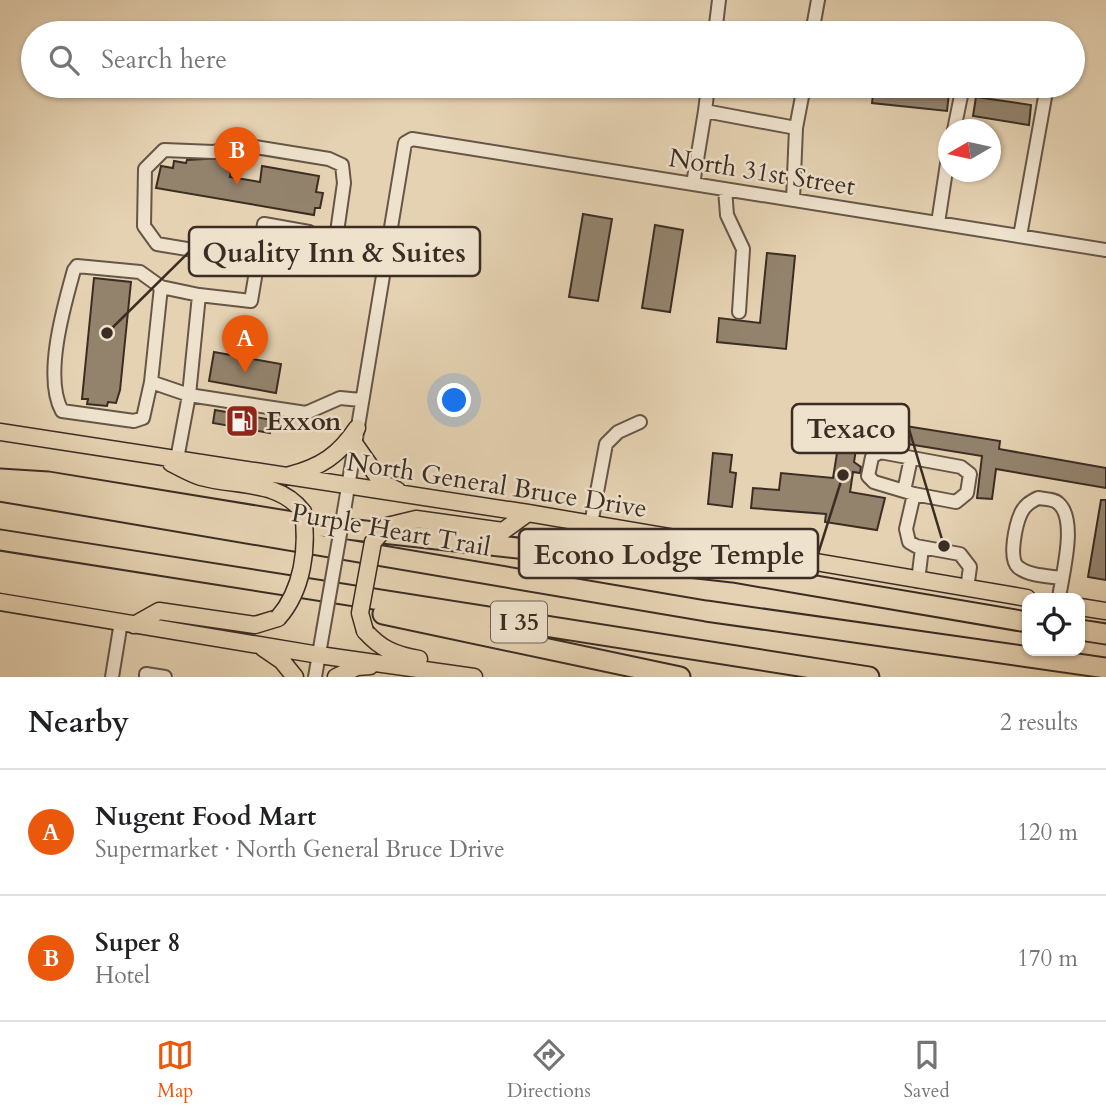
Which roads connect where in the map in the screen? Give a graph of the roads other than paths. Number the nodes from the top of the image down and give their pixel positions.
1 (719, 0) edge
2 (818, 0) edge
3 (716, 21) edge
4 (815, 21) edge
5 (707, 98) edge
6 (802, 98) edge
7 (961, 98) edge
8 (1045, 98) edge
9 (705, 111) junction
10 (956, 119) edge
11 (796, 128) junction
12 (944, 182) edge
13 (693, 184) junction
14 (725, 189) junction
15 (793, 200) junction
16 (937, 223) junction
17 (1020, 236) junction
18 (335, 246) junction
19 (1106, 250) edge
20 (259, 261) junction
21 (384, 261) junction
22 (161, 287) junction
23 (199, 295) junction
24 (739, 312) dead end
25 (151, 382) junction
26 (189, 395) junction
27 (361, 400) junction
28 (639, 422) dead end
29 (0, 432) edge
30 (355, 435) junction
31 (157, 456) junction
32 (911, 458) junction
33 (177, 459) junction
34 (286, 476) junction
35 (0, 479) edge
36 (347, 486) junction
37 (0, 491) edge
38 (909, 492) junction
39 (405, 495) junction
40 (528, 513) junction
41 (591, 524) junction
42 (0, 540) edge
43 (922, 548) junction
44 (170, 568) junction
45 (1062, 578) junction
46 (918, 580) junction
47 (967, 589) junction
48 (1060, 593) edge
49 (1022, 597) edge
50 (0, 602) edge
51 (1085, 608) edge
52 (1106, 611) edge
53 (1022, 621) edge
54 (128, 624) junction
55 (1085, 631) edge
56 (1106, 635) edge
57 (258, 645) junction
58 (318, 655) junction
59 (385, 664) junction
60 (1106, 668) edge
61 (470, 676) edge
62 (112, 677) edge
63 (146, 677) edge
64 (165, 677) edge
65 (295, 677) edge
66 (315, 677) edge
67 (336, 677) edge
68 (680, 677) edge
69 (869, 677) edge

1 - 3 street
2 - 4 street
5 - 9 street
6 - 11 street
7 - 10 street
8 - 17 street
9 - 11 street
9 - 13 street
11 - 15 street
12 - 16 street
13 - 14 street, North 31st Street
13 - 21 street, North 31st Street
14 - 15 street, North 31st Street
14 - 24 street
15 - 16 street, North 31st Street
16 - 17 street, North 31st Street
17 - 19 street, North 31st Street
18 - 20 street
18 - 20 street
18 - 21 street
20 - 23 street
21 - 27 street
22 - 23 street
22 - 25 street
22 - 25 street
23 - 26 street
25 - 26 street
26 - 27 street
26 - 33 street
27 - 30 street
28 - 41 street
29 - 31 main road, North General Bruce Drive
30 - 34 main road
30 - 36 street
30 - 39 main road
31 - 33 main road, North General Bruce Drive
31 - 54 main road, bridge
32 - 38 street
32 - 38 street
32 - 38 street
33 - 34 main road, North General Bruce Drive
34 - 36 main road, North General Bruce Drive
35 - 53 highway
36 - 39 main road, North General Bruce Drive
36 - 58 street, bridge
37 - 60 highway, Purple Heart Trail / I 35
38 - 43 street
39 - 40 main road, North General Bruce Drive
40 - 41 main road, North General Bruce Drive
40 - 61 main road, bridge
41 - 46 main road, North General Bruce Drive
42 - 44 highway, I 35
43 - 46 street
43 - 47 street
44 - 68 highway
44 - 69 highway, I 35
45 - 45 street
45 - 48 street
46 - 47 main road, North General Bruce Drive
47 - 49 main road, North General Bruce Drive
50 - 54 main road
51 - 52 main road
54 - 57 main road
54 - 62 street
55 - 56 highway
57 - 58 main road
57 - 65 main road
58 - 59 main road
58 - 66 street
59 - 61 main road
59 - 67 main road
63 - 64 street

